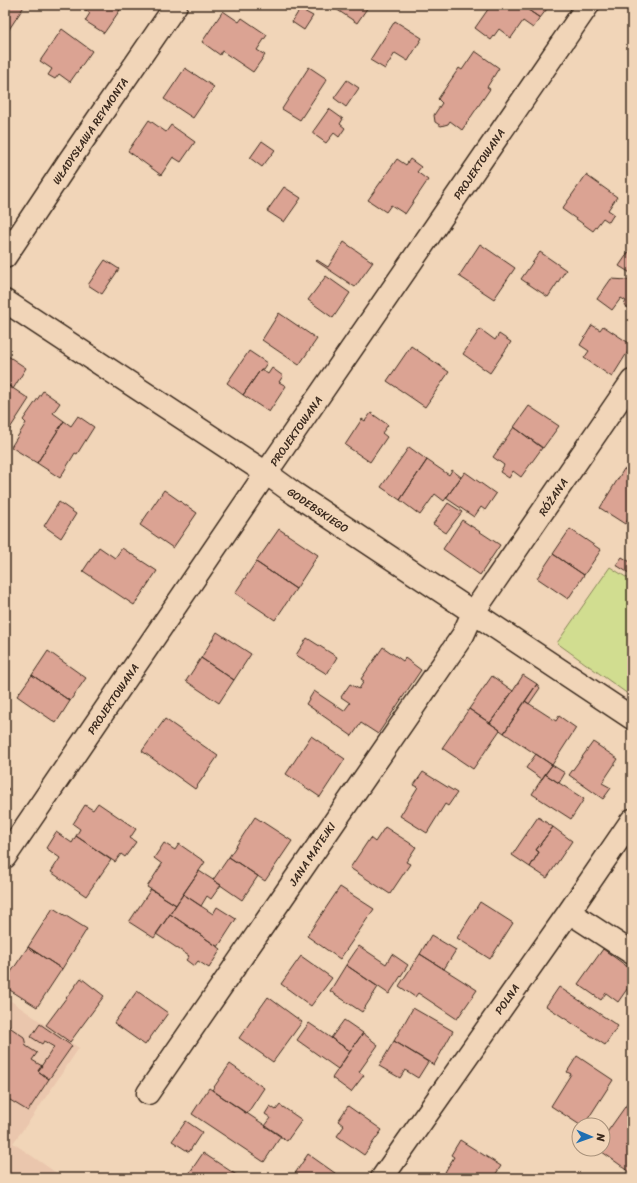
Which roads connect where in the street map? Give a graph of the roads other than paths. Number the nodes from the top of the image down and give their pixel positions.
1 (176, 5) edge
2 (588, 5) edge
3 (5, 257) edge
4 (5, 301) edge
5 (632, 382) edge
6 (266, 473) junction
7 (473, 613) junction
8 (632, 718) edge
9 (632, 820) edge
10 (5, 857) edge
11 (569, 912) junction
12 (632, 953) edge
13 (148, 1093) dead end
14 (382, 1178) edge

1 - 3 street, WŁADYSŁAWA REYMONTA
2 - 6 street, PROJEKTOWANA
4 - 6 street, GODEBSKIEGO
5 - 7 street, RÓŻANA
6 - 7 street, GODEBSKIEGO
6 - 10 street, PROJEKTOWANA
7 - 8 street, GODEBSKIEGO
7 - 13 street, JANA MATEJKI
9 - 11 street, POLNA
11 - 12 street
11 - 14 street, POLNA

